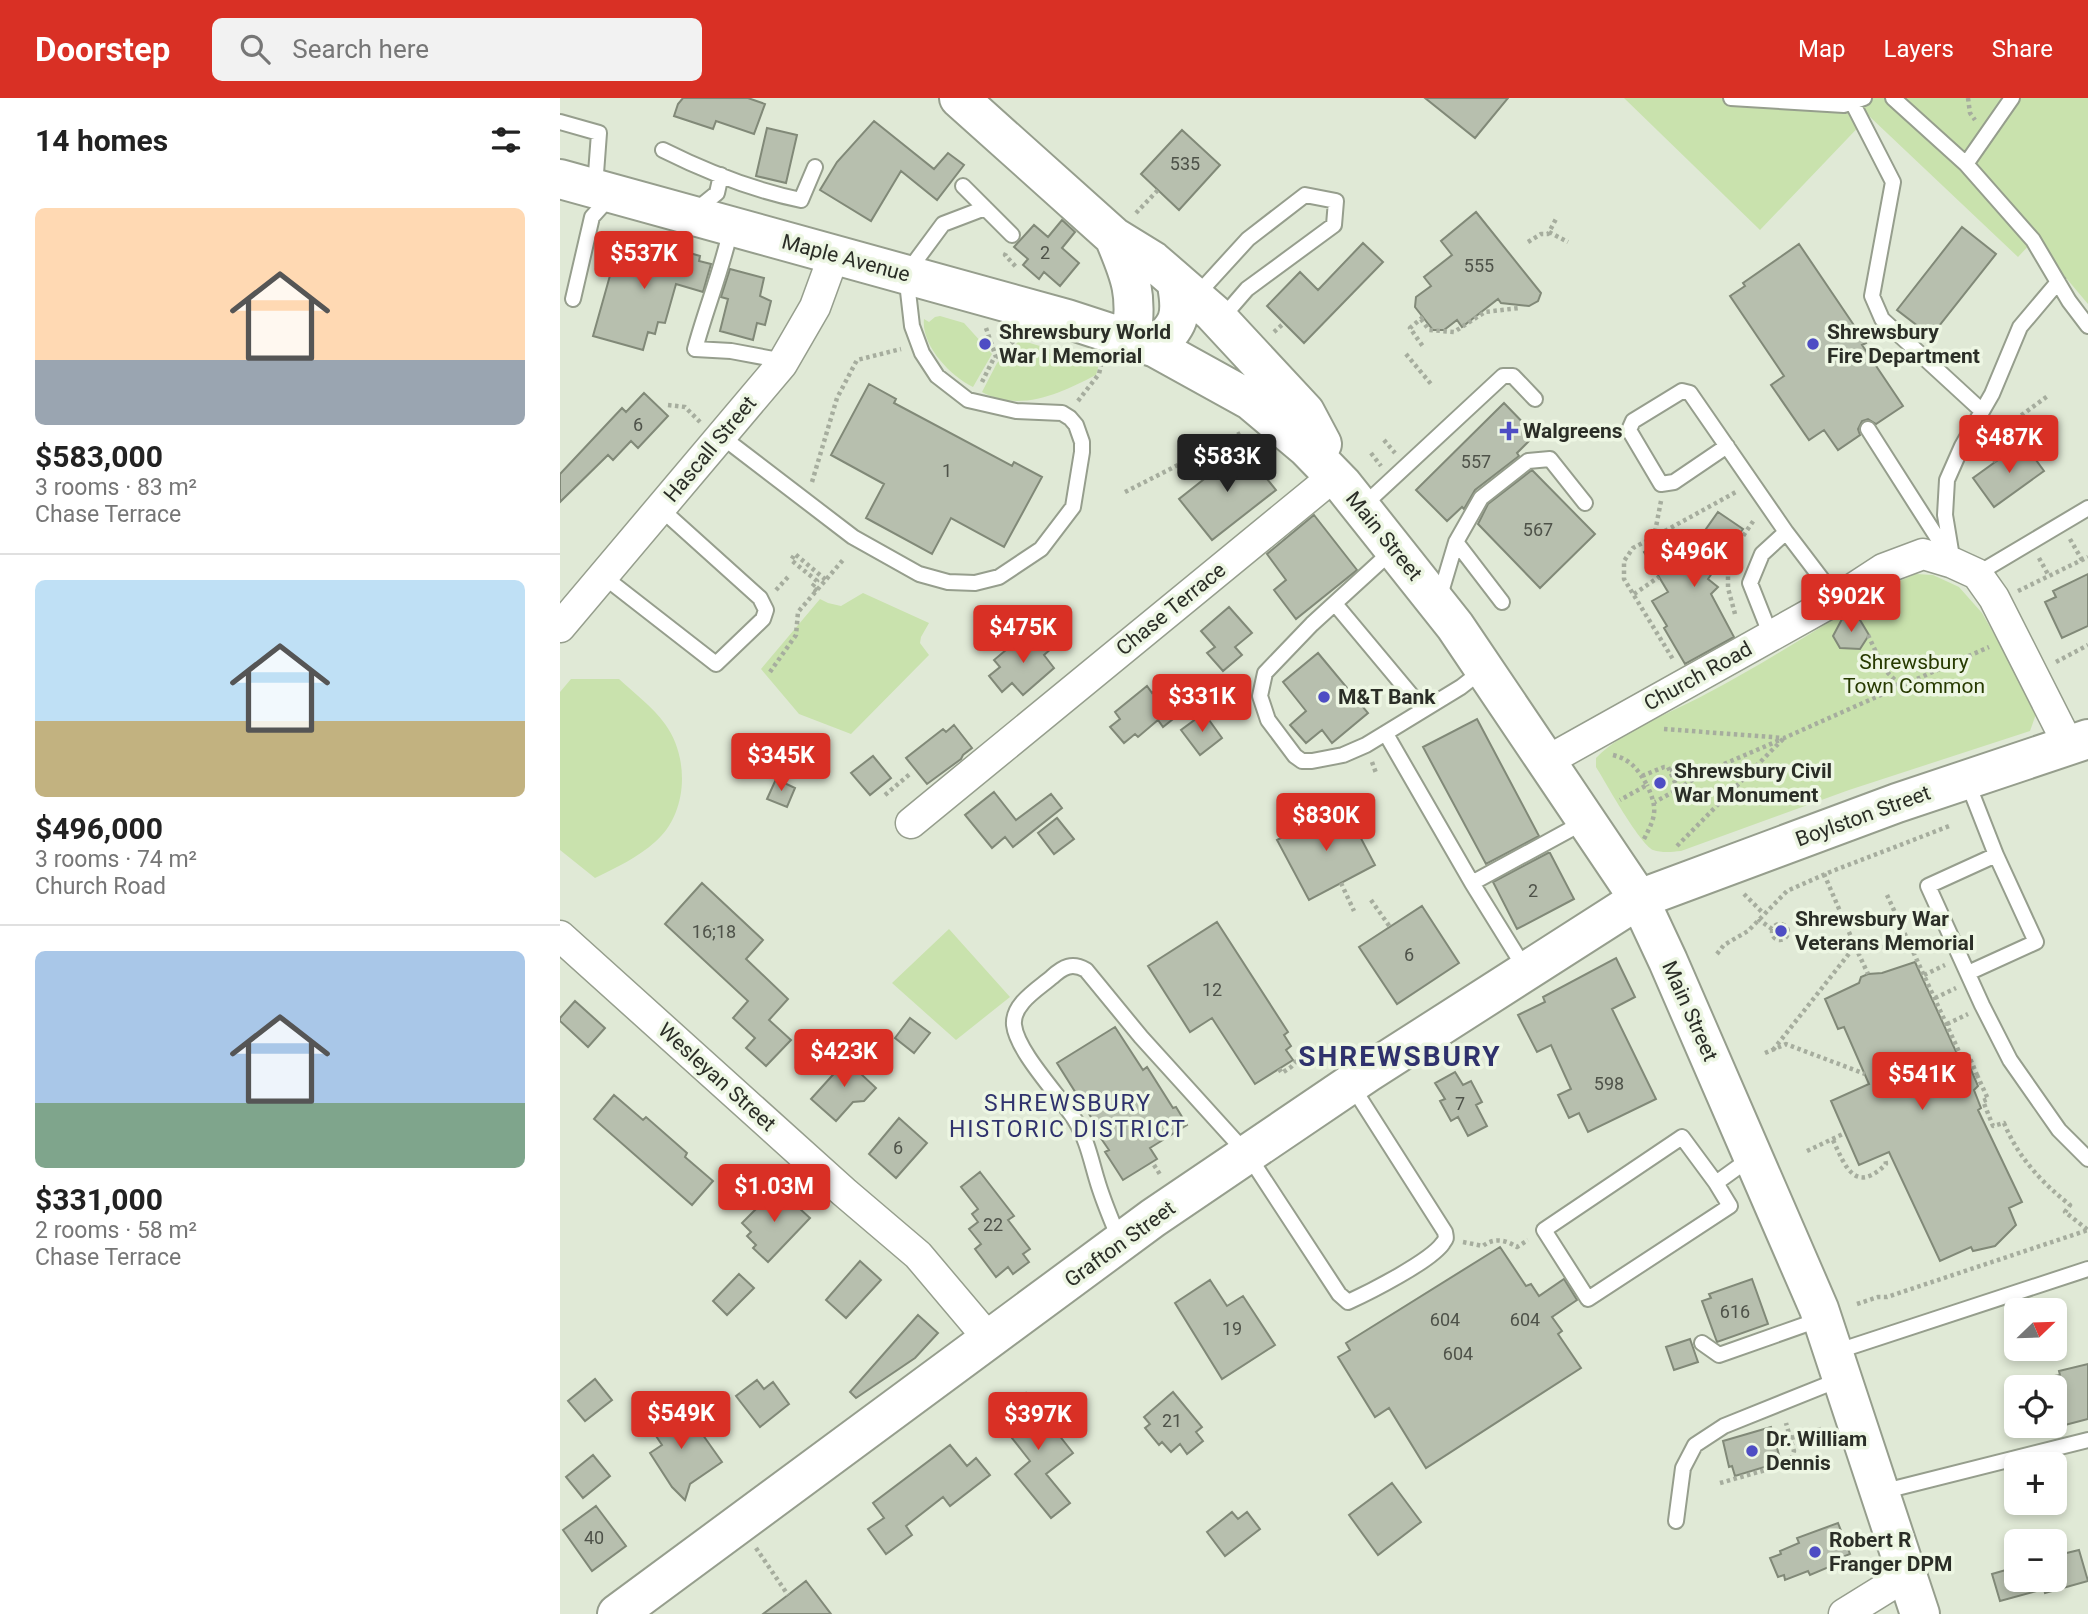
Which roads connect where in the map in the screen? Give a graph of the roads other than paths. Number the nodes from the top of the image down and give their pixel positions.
1 (959, 98) edge
2 (1731, 98) edge
3 (1894, 98) edge
4 (2012, 98) edge
5 (1858, 100) edge
6 (560, 122) edge
7 (663, 150) dead end
8 (1966, 164) junction
9 (815, 167) dead end
10 (721, 175) junction
11 (578, 184) edge
12 (963, 186) dead end
13 (985, 208) junction
14 (690, 216) junction
15 (1125, 226) junction
16 (731, 227) junction
17 (1012, 235) dead end
18 (834, 255) junction
19 (906, 274) junction
20 (2058, 282) junction
21 (573, 299) dead end
22 (1197, 301) junction
23 (2088, 326) edge
24 (1130, 349) junction
25 (784, 361) junction
26 (1535, 399) dead end
27 (1982, 411) junction
28 (1868, 429) dead end
29 (719, 438) junction
30 (1727, 446) junction
31 (1334, 475) junction
32 (1585, 503) dead end
33 (660, 508) junction
34 (1361, 508) junction
35 (2088, 508) edge
36 (1786, 532) junction
37 (1455, 542) junction
38 (1394, 549) junction
39 (1965, 568) junction
40 (603, 576) junction
41 (1837, 599) junction
42 (1502, 602) dead end
43 (1437, 603) junction
44 (1336, 605) junction
45 (560, 627) edge
46 (1763, 641) junction
47 (1485, 669) junction
48 (1422, 708) junction
49 (1386, 733) junction
50 (2078, 743) edge
51 (1547, 761) junction
52 (1967, 780) junction
53 (1587, 820) junction
54 (911, 823) dead end
55 (1996, 855) junction
56 (1472, 883) junction
57 (1639, 899) junction
58 (560, 936) edge
59 (1527, 971) junction
60 (1968, 974) junction
61 (1350, 1084) junction
62 (1248, 1155) junction
63 (1753, 1157) junction
64 (2088, 1159) edge
65 (1716, 1183) junction
66 (1121, 1242) junction
67 (2088, 1269) edge
68 (989, 1339) junction
69 (1702, 1343) dead end
70 (1832, 1350) junction
71 (2088, 1440) edge
72 (1880, 1493) junction
73 (1676, 1521) dead end
74 (1907, 1575) junction
75 (617, 1614) edge
76 (1844, 1614) edge
77 (1920, 1614) edge

1 - 15 main road, Main Street
2 - 5 lane
3 - 8 lane
4 - 8 lane
5 - 27 lane
6 - 11 lane
7 - 10 lane
8 - 20 lane
9 - 10 lane
10 - 14 lane
11 - 14 main road, Maple Avenue
11 - 21 lane
12 - 13 lane
13 - 17 lane
13 - 19 lane
14 - 16 main road, Maple Avenue
15 - 22 main road, Main Street
15 - 24 main road, Main Street
16 - 18 main road, Maple Avenue
16 - 25 lane
18 - 19 main road, Maple Avenue
18 - 25 street, Hascall Street
19 - 24 main road, Maple Avenue
19 - 29 lane
20 - 23 lane
20 - 27 lane
22 - 22 lane
22 - 24 main road
22 - 31 main road, Main Street
24 - 31 main road, Main Street
25 - 29 street, Hascall Street
26 - 34 lane
27 - 39 lane
28 - 39 lane
29 - 33 street, Hascall Street
30 - 30 lane
30 - 36 lane
31 - 34 main road, Main Street
31 - 54 street, Chase Terrace
32 - 37 lane
33 - 40 street, Hascall Street
33 - 40 lane
34 - 38 main road, Main Street
35 - 39 lane
36 - 41 lane
36 - 46 lane
37 - 42 lane
37 - 43 lane
38 - 43 main road, Main Street
38 - 44 lane
39 - 41 street, Church Road
39 - 50 street
40 - 45 street, Hascall Street
41 - 46 street, Church Road
43 - 47 main road, Main Street
44 - 48 lane
44 - 49 lane
46 - 51 street, Church Road
47 - 48 lane
47 - 51 main road, Main Street
48 - 49 lane
49 - 56 lane
50 - 52 main road, Boylston Street
51 - 53 main road, Main Street
52 - 55 lane
52 - 57 main road, Boylston Street
53 - 56 lane
53 - 57 main road, Main Street
55 - 60 lane
55 - 60 lane
56 - 59 lane
57 - 59 main road, Grafton Street
57 - 63 main road, Main Street
58 - 68 street, Wesleyan Street
59 - 61 main road, Grafton Street
60 - 64 lane
61 - 62 main road, Grafton Street
61 - 62 lane
62 - 66 main road, Grafton Street
62 - 66 lane
63 - 65 lane
63 - 70 main road, Main Street
65 - 65 lane
66 - 68 main road, Grafton Street
67 - 70 lane
68 - 75 main road, Grafton Street
69 - 70 lane
70 - 72 main road, Main Street
70 - 73 lane
71 - 72 lane
72 - 74 main road, Main Street
74 - 76 street
74 - 77 main road, Main Street

